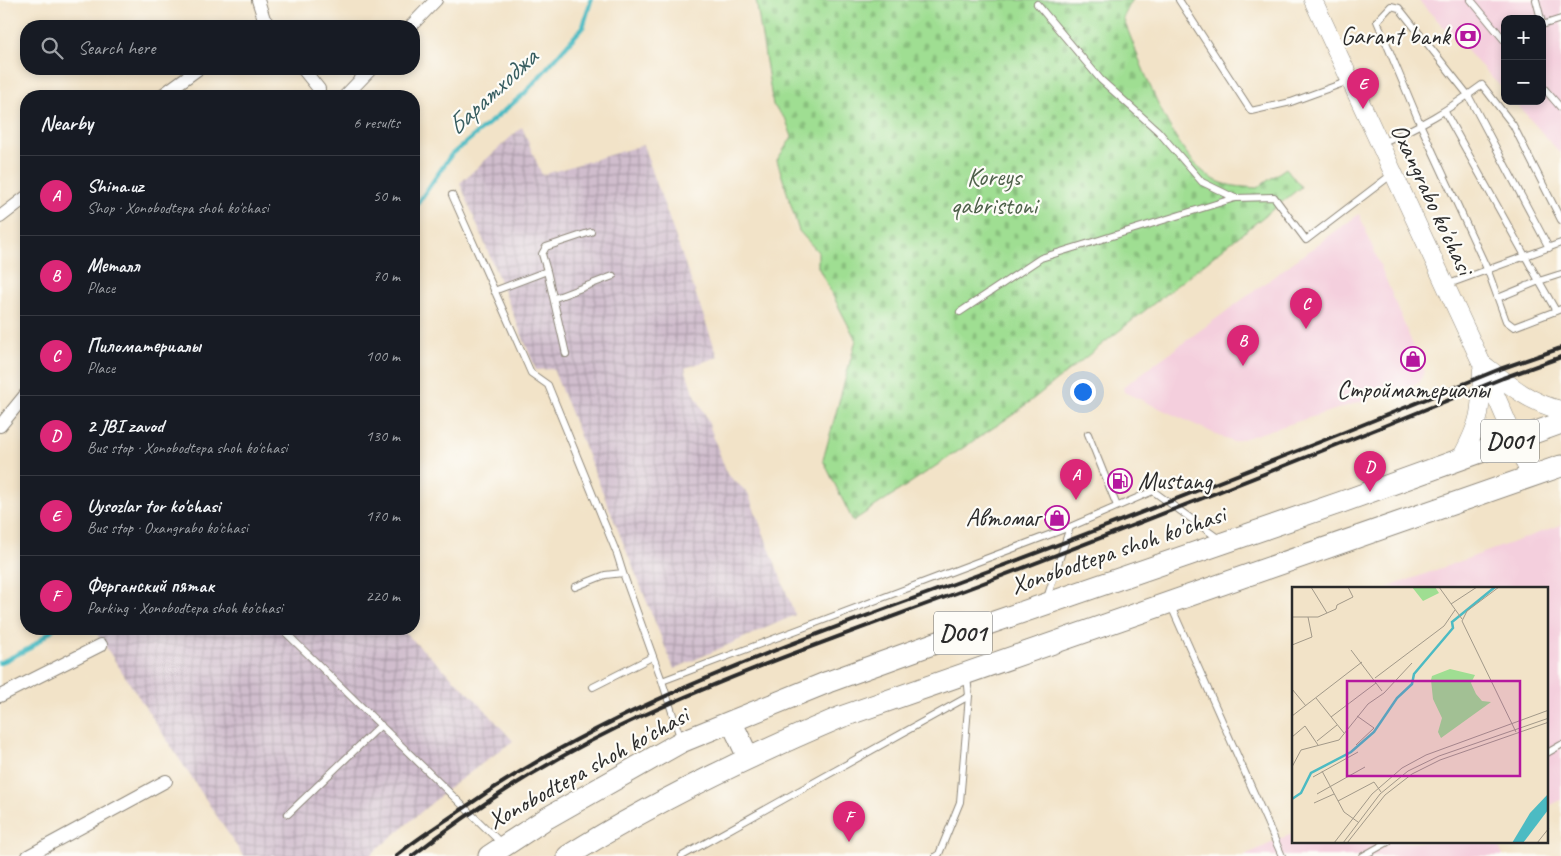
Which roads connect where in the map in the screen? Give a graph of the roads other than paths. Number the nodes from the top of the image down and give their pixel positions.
1 (258, 0) edge
2 (436, 0) edge
3 (1179, 0) edge
4 (1314, 0) edge
5 (1471, 0) edge
6 (1536, 0) edge
7 (1037, 4) dead end
8 (1540, 15) edge
9 (1561, 19) edge
10 (262, 20) edge
11 (417, 20) edge
12 (1546, 21) edge
13 (1501, 35) edge
14 (190, 75) edge
15 (308, 75) edge
16 (365, 75) edge
17 (1350, 81) junction
18 (319, 89) dead end
19 (169, 90) edge
20 (351, 90) edge
21 (1546, 91) edge
22 (1468, 95) junction
23 (1561, 108) edge
24 (1445, 112) junction
25 (1421, 126) junction
26 (1379, 144) junction
27 (1392, 174) junction
28 (452, 195) dead end
29 (1235, 198) junction
30 (20, 202) edge
31 (0, 217) edge
32 (1561, 220) edge
33 (591, 232) dead end
34 (1561, 243) edge
35 (1549, 248) junction
36 (1524, 257) junction
37 (1488, 271) junction
38 (547, 272) junction
39 (1561, 274) edge
40 (613, 276) dead end
41 (1539, 281) junction
42 (1445, 286) junction
43 (494, 291) junction
44 (555, 298) junction
45 (1498, 298) junction
46 (1559, 310) edge
47 (960, 312) dead end
48 (566, 354) dead end
49 (1482, 364) junction
50 (20, 401) edge
51 (1561, 410) edge
52 (1561, 423) edge
53 (0, 426) edge
54 (1088, 434) dead end
55 (1515, 440) junction
56 (1460, 460) junction
57 (1561, 466) edge
58 (1531, 477) junction
59 (1117, 506) junction
60 (1070, 527) junction
61 (1224, 543) junction
62 (623, 573) junction
63 (574, 587) dead end
64 (1169, 602) junction
65 (1045, 605) junction
66 (288, 635) edge
67 (101, 645) dead end
68 (652, 657) junction
69 (967, 672) junction
70 (662, 681) junction
71 (593, 687) dead end
72 (0, 696) edge
73 (969, 696) junction
74 (732, 723) junction
75 (380, 725) junction
76 (682, 742) junction
77 (1561, 745) edge
78 (1548, 752) edge
79 (748, 757) junction
80 (166, 781) dead end
81 (288, 814) dead end
82 (1384, 844) edge
83 (496, 851) edge
84 (28, 856) edge
85 (568, 856) edge
86 (682, 856) edge
87 (936, 856) edge
88 (1282, 856) edge
89 (1363, 856) edge

1 - 10 street
2 - 11 street
3 - 17 lane
4 - 17 main road, Oxangrabo ko'chasi
5 - 13 lane
6 - 8 lane
7 - 29 lane
9 - 12 lane
14 - 19 street
15 - 18 street
16 - 20 street
17 - 26 main road, Oxangrabo ko'chasi
21 - 23 lane
22 - 24 lane
22 - 25 lane
22 - 32 lane
22 - 35 lane
24 - 25 lane
24 - 36 lane
25 - 26 lane
25 - 37 lane
26 - 27 main road, Oxangrabo ko'chasi
27 - 29 lane
27 - 42 main road, Oxangrabo ko'chasi
28 - 43 lane
29 - 47 lane
30 - 31 street
33 - 38 lane
34 - 35 lane
35 - 36 lane
36 - 37 lane
36 - 41 lane
37 - 42 lane
37 - 45 lane
38 - 43 lane
38 - 44 lane
39 - 41 lane
40 - 44 lane
41 - 45 lane
41 - 46 lane
42 - 49 main road, Oxangrabo ko'chasi
43 - 62 lane
44 - 48 lane
45 - 46 lane
49 - 51 main road, Oxangrabo ko'chasi
49 - 55 main road, Oxangrabo ko'chasi
49 - 56 main road, Oxangrabo ko'chasi
50 - 53 street
52 - 55 highway, Xonobodtepa shoh ko'chasi / D001
54 - 59 lane
55 - 56 highway, Xonobodtepa shoh ko'chasi / D001
55 - 58 main road, Oxangrabo ko'chasi
56 - 61 highway, Xonobodtepa shoh ko'chasi / D001
57 - 58 highway, D001
58 - 64 highway, D001
59 - 60 lane
59 - 61 lane
60 - 65 lane
60 - 70 lane
61 - 65 highway, Xonobodtepa shoh ko'chasi / D001
62 - 63 lane
62 - 68 lane
64 - 69 highway, D001
64 - 88 lane
65 - 74 highway, Xonobodtepa shoh ko'chasi / D001
66 - 75 lane
67 - 72 street
68 - 70 lane
68 - 71 lane
69 - 73 lane
69 - 79 highway, D001
70 - 76 lane
73 - 86 lane
73 - 87 lane
74 - 76 highway, Xonobodtepa shoh ko'chasi / D001
74 - 79 highway
75 - 81 lane
75 - 83 lane
76 - 83 highway, Xonobodtepa shoh ko'chasi / D001
77 - 78 lane
79 - 85 highway, D001
80 - 84 street
82 - 89 lane

